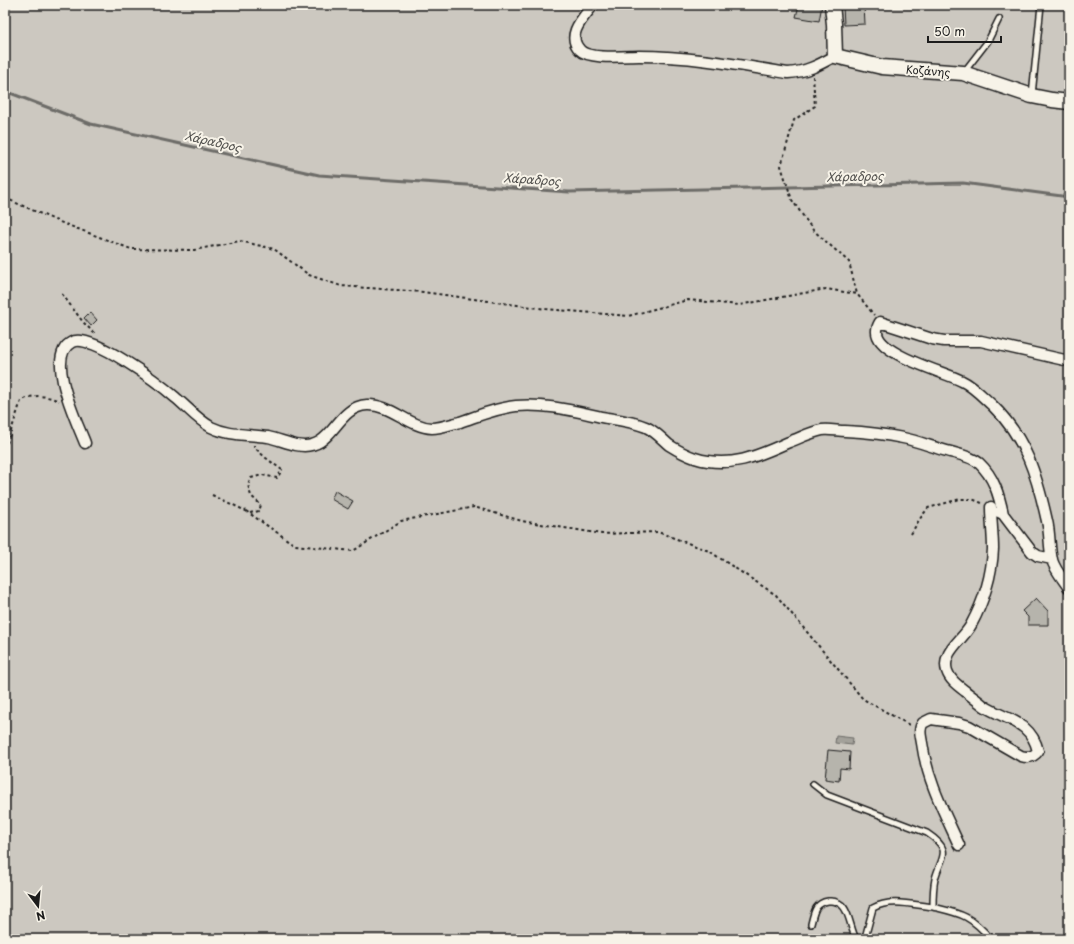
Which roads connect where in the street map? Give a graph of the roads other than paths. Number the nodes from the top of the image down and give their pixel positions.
1 (593, 5) edge
2 (832, 5) edge
3 (1041, 5) edge
4 (999, 19) dead end
5 (835, 56) junction
6 (964, 73) junction
7 (1032, 96) junction
8 (1069, 102) edge
9 (1069, 361) edge
10 (85, 443) dead end
11 (1003, 514) junction
12 (1052, 559) junction
13 (1069, 588) edge
14 (813, 784) dead end
15 (959, 845) dead end
16 (933, 907) junction
17 (811, 924) dead end
18 (856, 939) edge
19 (863, 939) edge
20 (991, 939) edge

1 - 5 street
2 - 5 street
3 - 7 lane
4 - 6 lane
5 - 6 street, Κοζάνης
6 - 7 street, Κοζάνης
7 - 8 street, Κοζάνης
9 - 12 street
10 - 11 street
11 - 12 street
11 - 15 street
12 - 13 street
14 - 16 lane
16 - 19 lane
16 - 20 lane
17 - 18 lane

